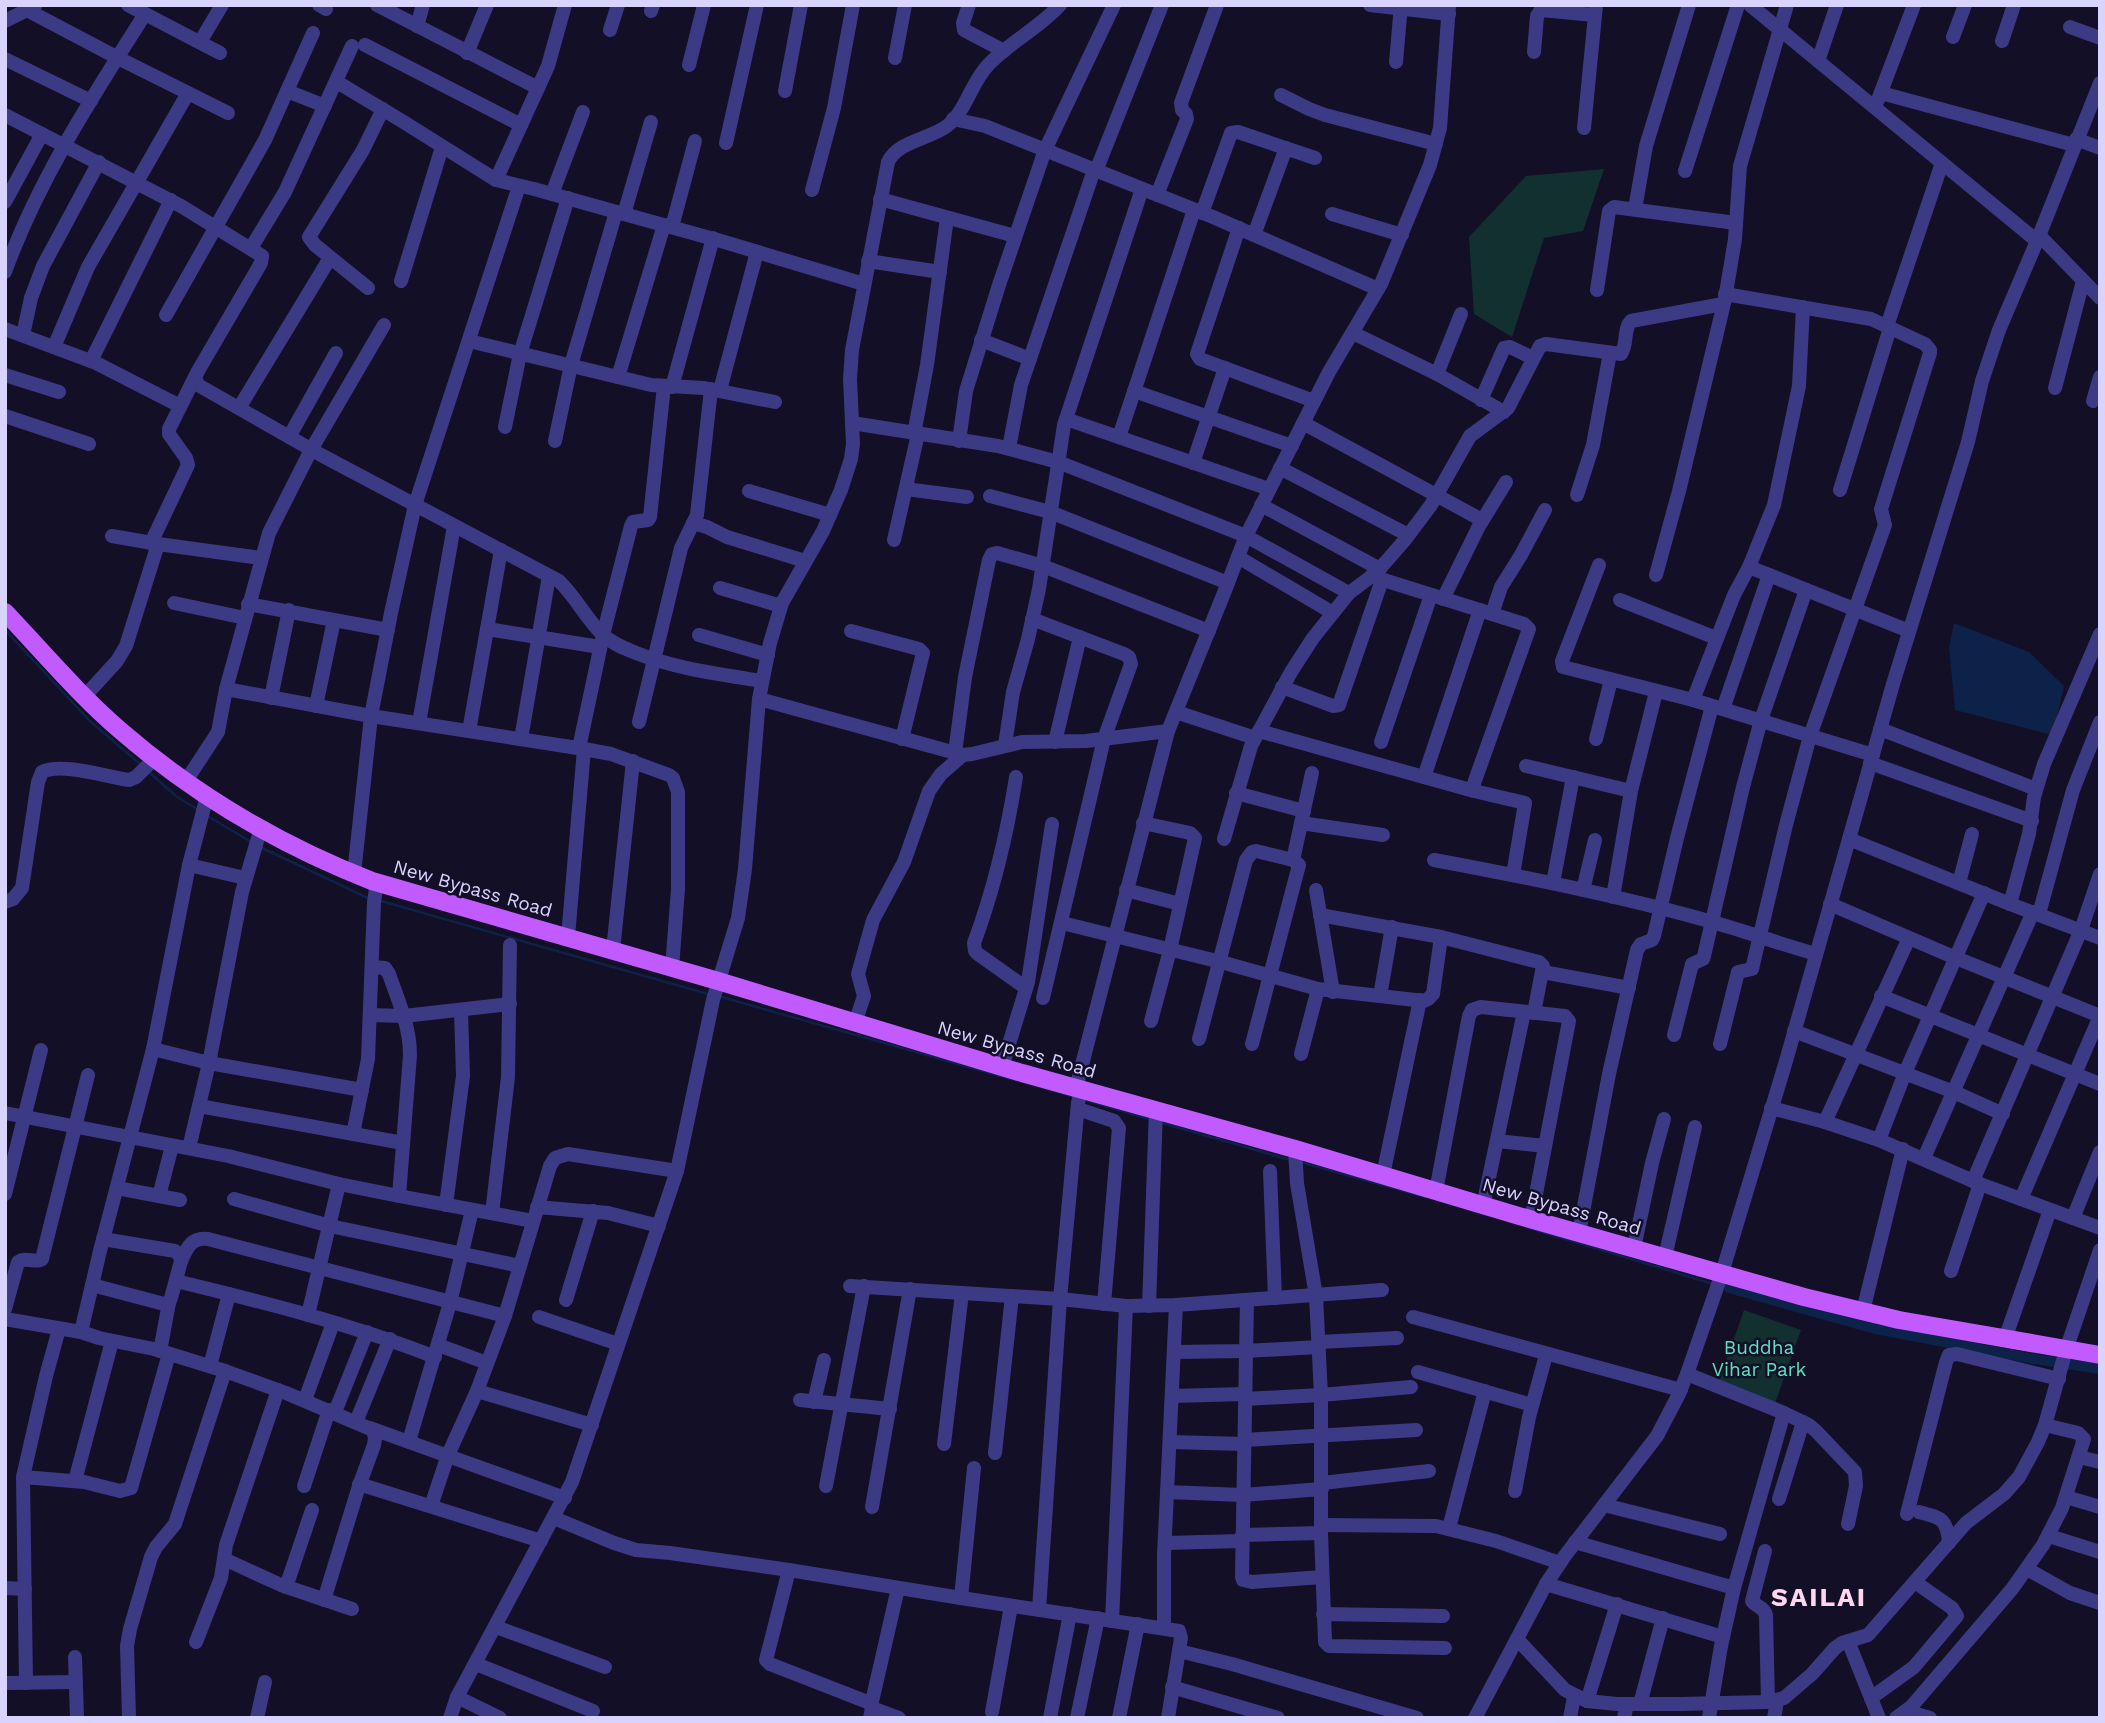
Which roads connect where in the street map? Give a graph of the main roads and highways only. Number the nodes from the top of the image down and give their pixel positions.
1 (5, 612) edge
2 (2100, 1355) edge

1 - 2 main road, New Bypass Road

